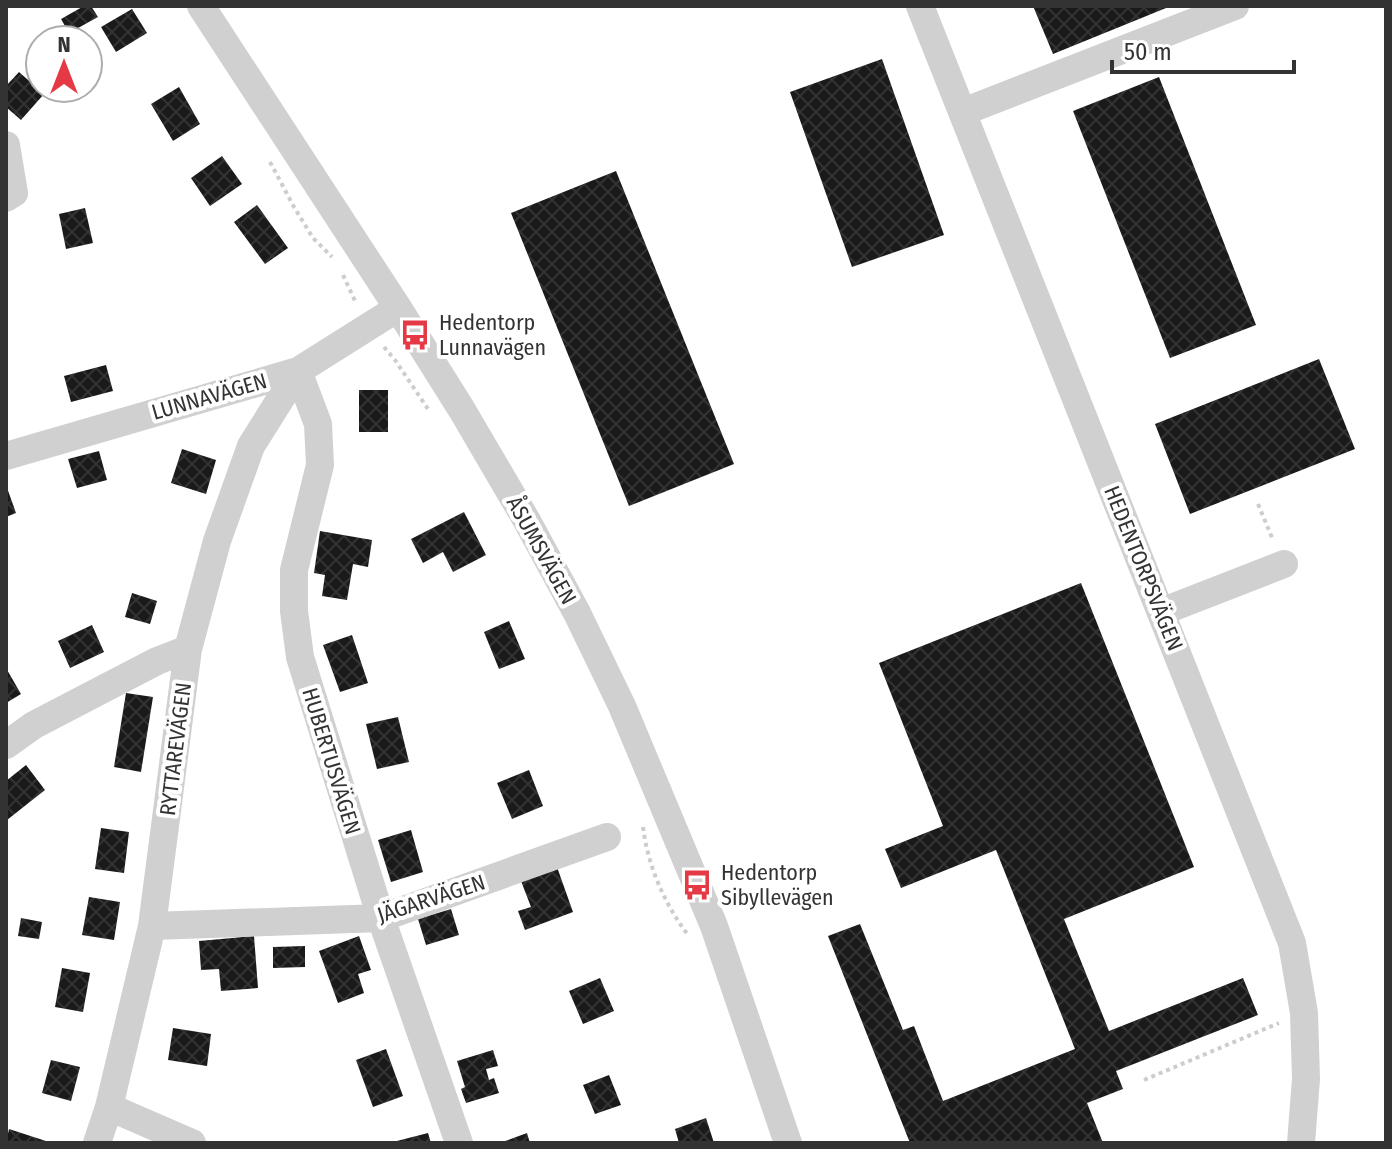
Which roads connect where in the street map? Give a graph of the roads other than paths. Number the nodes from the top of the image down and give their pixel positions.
1 (201, 6) edge
2 (920, 6) edge
3 (1235, 6) edge
4 (963, 112) junction
5 (6, 145) edge
6 (6, 198) edge
7 (398, 308) junction
8 (298, 371) junction
9 (6, 456) edge
10 (1284, 564) road end
11 (1161, 612) junction
12 (188, 649) junction
13 (6, 745) edge
14 (607, 837) dead end
15 (381, 918) junction
16 (152, 926) junction
17 (109, 1107) junction
18 (1304, 1142) edge
19 (97, 1143) edge
20 (192, 1143) edge
21 (459, 1143) edge
22 (788, 1143) edge

1 - 7 street, ÅSUMSVÄGEN
2 - 4 street, HEDENTORPSVÄGEN
3 - 4 street
4 - 11 street, HEDENTORPSVÄGEN
5 - 6 street
7 - 8 street, LUNNAVÄGEN
7 - 22 street, ÅSUMSVÄGEN
8 - 9 street, LUNNAVÄGEN
8 - 12 street, RYTTAREVÄGEN
8 - 15 street, HUBERTUSVÄGEN
10 - 11 street
11 - 18 street, HEDENTORPSVÄGEN
12 - 13 street
12 - 16 street, RYTTAREVÄGEN
14 - 15 street, JÄGARVÄGEN
15 - 16 street, JÄGARVÄGEN
15 - 21 street, HUBERTUSVÄGEN
16 - 17 street, RYTTAREVÄGEN
17 - 19 street, RYTTAREVÄGEN
17 - 20 street

